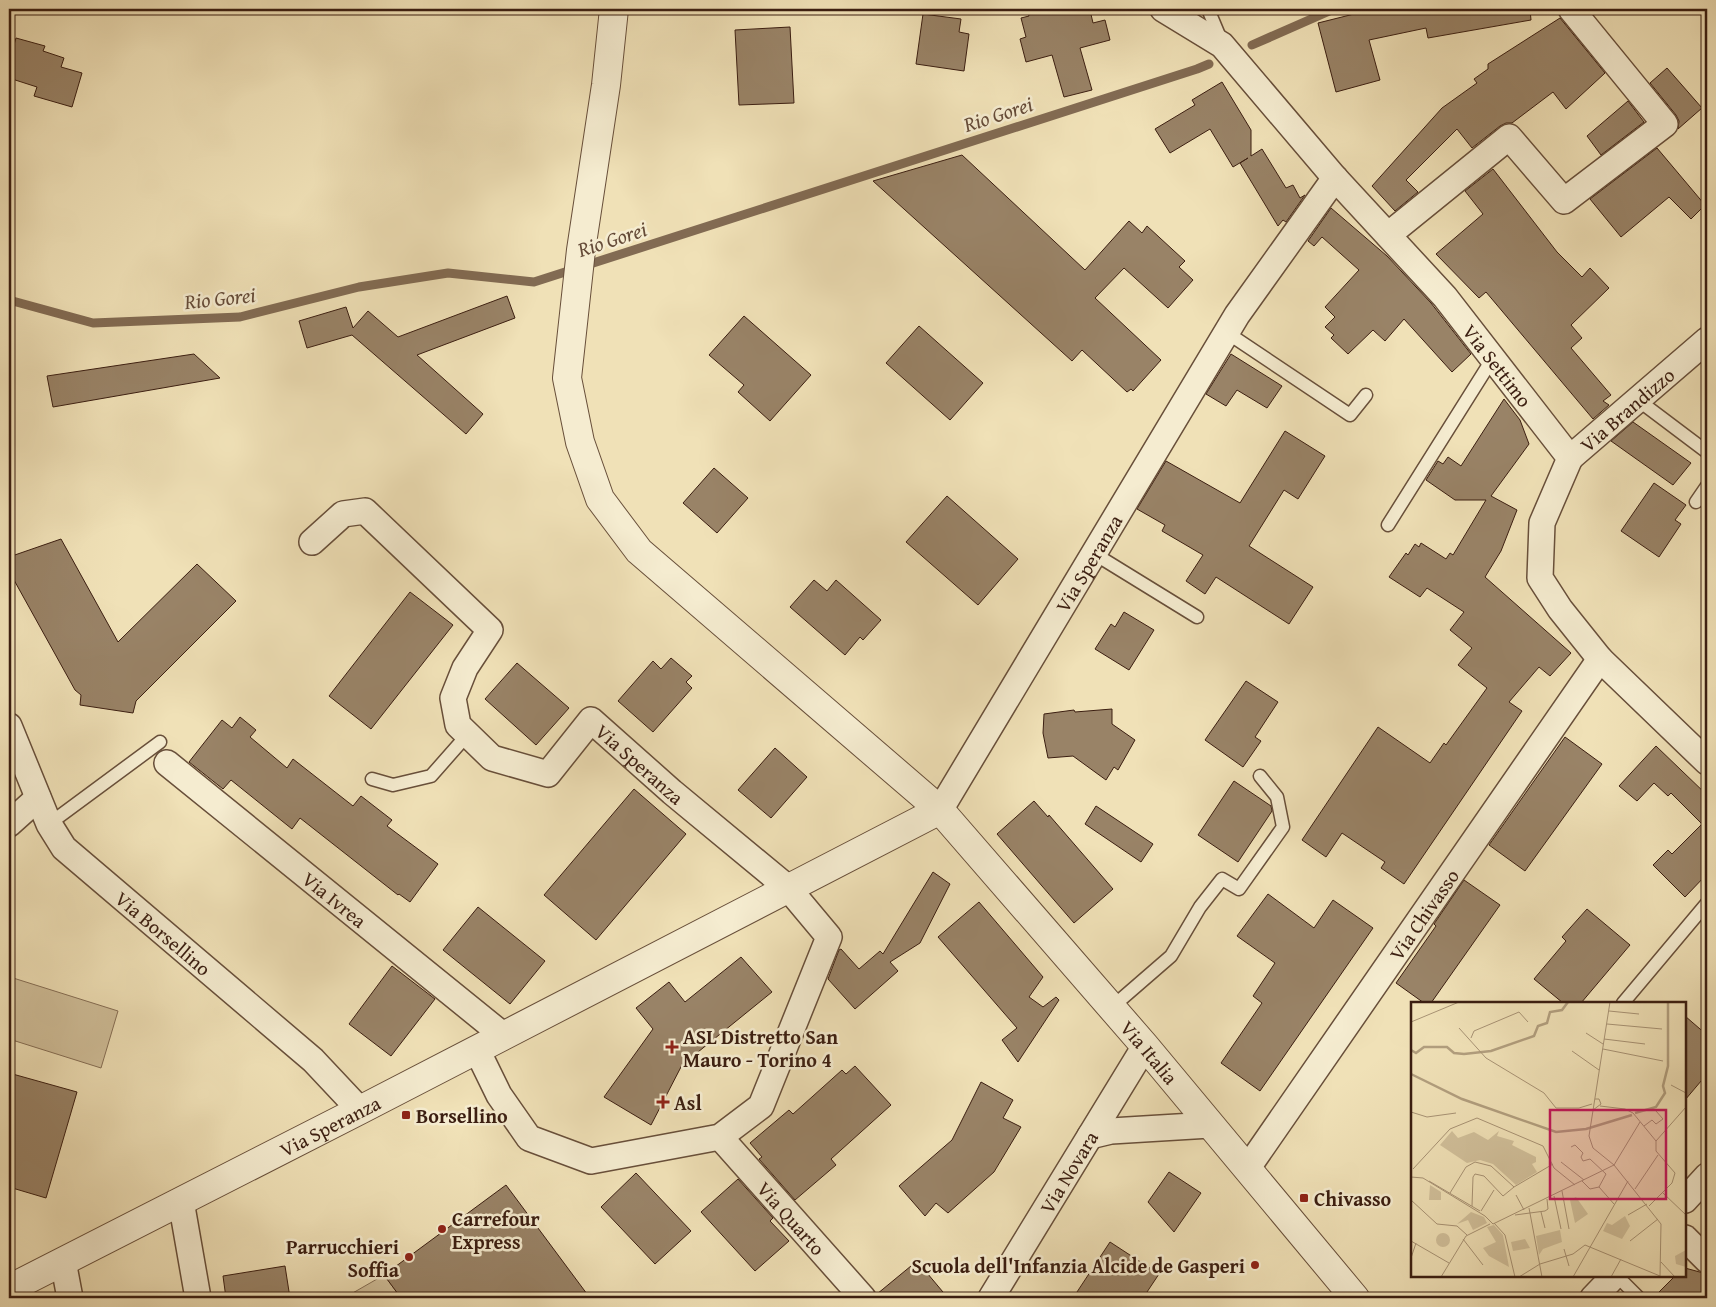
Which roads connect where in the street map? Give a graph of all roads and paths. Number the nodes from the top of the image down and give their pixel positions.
1 (1163, 9) edge
2 (1208, 9) edge
3 (1571, 9) edge
4 (615, 11) edge
5 (1222, 45) junction
6 (1335, 178) junction
7 (1388, 235) junction
8 (1226, 332) junction
9 (1707, 340) edge
10 (1493, 358) junction
11 (1366, 395) dead end
12 (1638, 400) junction
13 (1707, 452) edge
14 (1570, 458) junction
15 (1707, 486) edge
16 (1696, 502) dead end
17 (1388, 525) dead end
18 (312, 542) dead end
19 (1093, 553) junction
20 (1197, 617) dead end
21 (1600, 659) junction
22 (9, 726) edge
23 (468, 734) junction
24 (164, 752) joint
25 (1707, 762) edge
26 (1260, 776) dead end
27 (372, 779) dead end
28 (38, 798) junction
29 (940, 810) junction
30 (9, 824) edge
31 (49, 824) junction
32 (788, 888) junction
33 (1707, 903) edge
34 (1624, 1002) edge
35 (1111, 1008) junction
36 (504, 1036) junction
37 (1145, 1046) junction
38 (477, 1050) junction
39 (360, 1110) junction
40 (1210, 1125) junction
41 (1090, 1136) junction
42 (720, 1137) junction
43 (1247, 1169) junction
44 (1707, 1176) edge
45 (1686, 1199) edge
46 (181, 1201) junction
47 (1686, 1239) edge
48 (1707, 1260) edge
49 (63, 1262) junction
50 (1614, 1277) edge
51 (1616, 1277) edge
52 (9, 1289) edge
53 (70, 1298) edge
54 (198, 1298) edge
55 (863, 1298) edge
56 (991, 1298) edge
57 (1355, 1298) edge
58 (1593, 1298) edge
59 (1640, 1298) edge

1 - 5 street, Via Settimo
2 - 5 lane
3 - 7 street
4 - 29 street, Via Italia
5 - 6 street, Via Settimo
6 - 7 street, Via Settimo
6 - 8 street, Via Speranza
7 - 10 street, Via Settimo
8 - 11 lane
8 - 19 street, Via Speranza
9 - 12 street, Via Brandizzo
10 - 14 street, Via Settimo
10 - 17 lane
12 - 13 lane
12 - 14 street, Via Brandizzo
14 - 21 street
15 - 16 lane
18 - 23 street, Via Speranza
19 - 20 lane
19 - 29 street, Via Speranza
21 - 25 street
21 - 43 street, Via Chivasso
22 - 28 street, Via Borsellino
23 - 27 lane
23 - 32 street, Via Speranza
24 - 31 lane
24 - 36 street, Via Ivrea
26 - 35 lane
28 - 30 street
28 - 31 street, Via Borsellino
29 - 32 street, Via Speranza
29 - 35 street, Via Italia
31 - 39 street, Via Borsellino
32 - 36 street, Via Speranza
32 - 42 street, Via Speranza
33 - 34 lane
35 - 37 street, Via Italia
36 - 38 street, Via Speranza
37 - 40 street, Via Italia
37 - 41 street, Via Novara
38 - 39 street, Via Speranza
38 - 42 street, Via Speranza
39 - 46 street, Via Speranza
40 - 41 street
40 - 43 street, Via Italia
41 - 56 street, Via Novara
42 - 55 street, Via Quarto
43 - 57 street, Via Italia
44 - 45 street
46 - 49 street, Via Speranza
46 - 54 street
47 - 48 street
49 - 52 street, Via Speranza
49 - 53 street
50 - 58 street
51 - 59 lane

